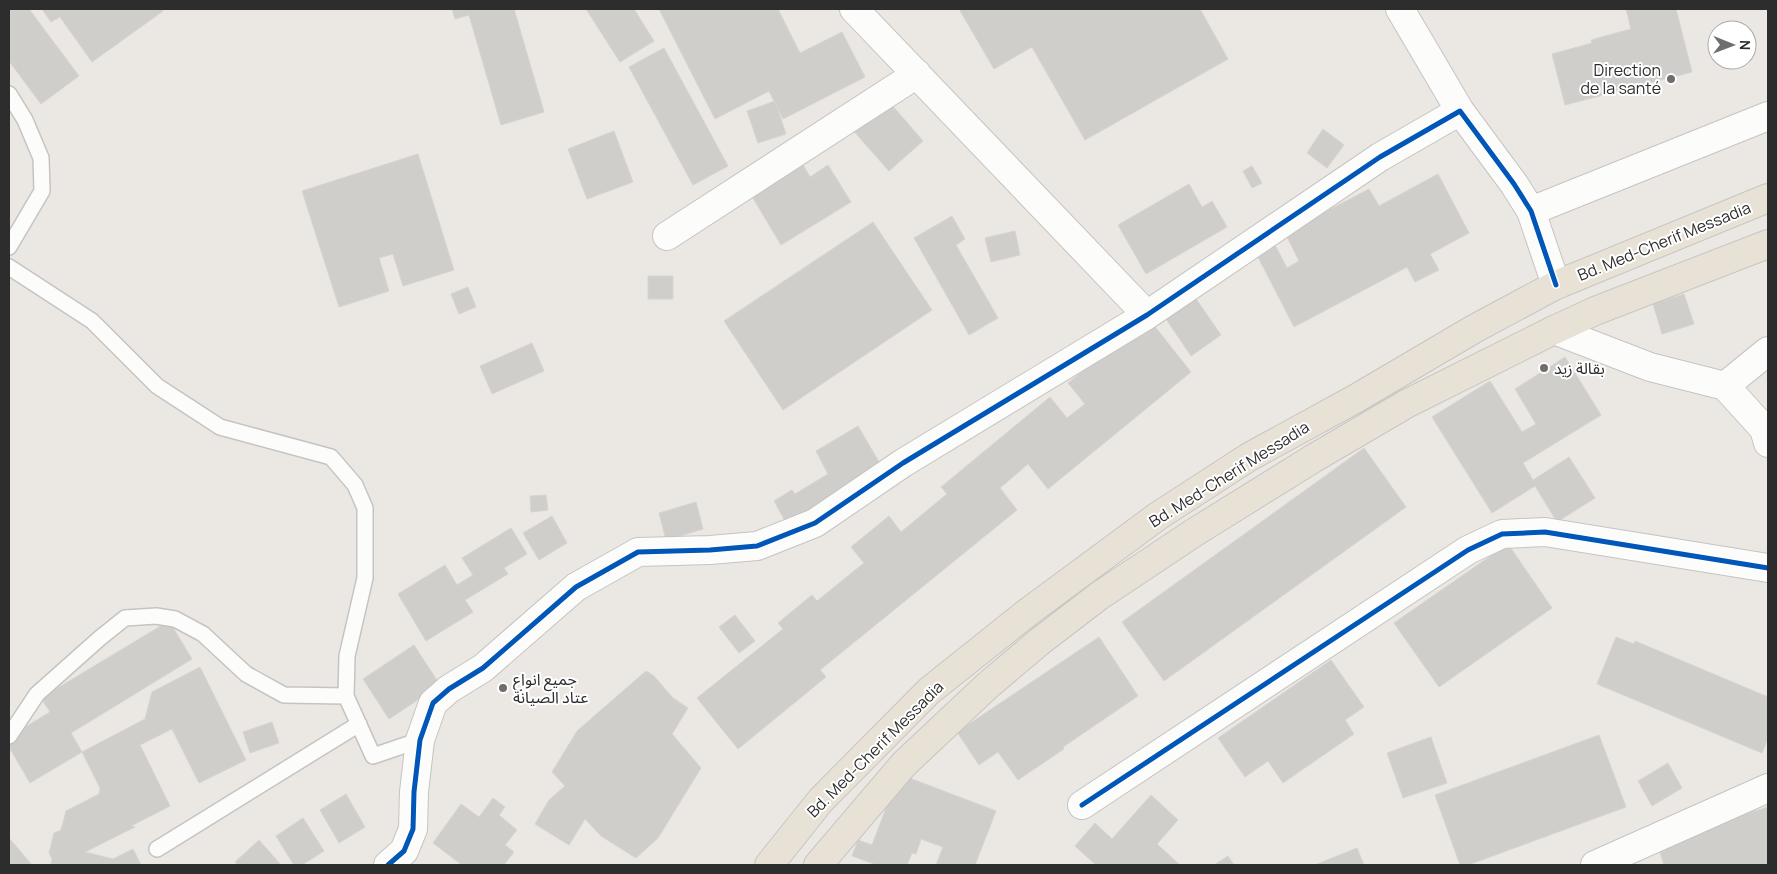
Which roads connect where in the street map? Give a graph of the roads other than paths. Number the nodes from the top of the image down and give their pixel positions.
1 (854, 9) edge
2 (1400, 9) edge
3 (917, 74) junction
4 (9, 94) edge
5 (1460, 111) junction
6 (1768, 116) edge
7 (1768, 198) edge
8 (1531, 211) junction
9 (667, 236) dead end
10 (1768, 244) edge
11 (9, 247) edge
12 (9, 267) edge
13 (1556, 285) junction
14 (1147, 316) junction
15 (1554, 330) junction
16 (1768, 351) edge
17 (1725, 386) junction
18 (1767, 435) edge
19 (1768, 568) edge
20 (346, 696) junction
21 (358, 724) junction
22 (9, 736) edge
23 (420, 740) junction
24 (1768, 788) edge
25 (1082, 805) dead end
26 (157, 849) dead end
27 (394, 864) edge
28 (769, 865) edge
29 (818, 865) edge
30 (1595, 865) edge

1 - 3 street
2 - 5 street
3 - 9 street
3 - 14 street
4 - 11 lane
5 - 8 street
5 - 14 street
6 - 8 street
7 - 13 highway, Bd. Med-Cherif Messadia
8 - 13 street
10 - 15 highway, Bd. Med-Cherif Messadia
12 - 20 lane
13 - 28 highway, Bd. Med-Cherif Messadia
14 - 23 street
15 - 17 street
15 - 29 highway, Bd. Med-Cherif Messadia
16 - 17 street
17 - 18 street
19 - 25 street
20 - 21 lane
20 - 22 lane
21 - 23 lane
21 - 26 lane
23 - 27 street
24 - 30 street

